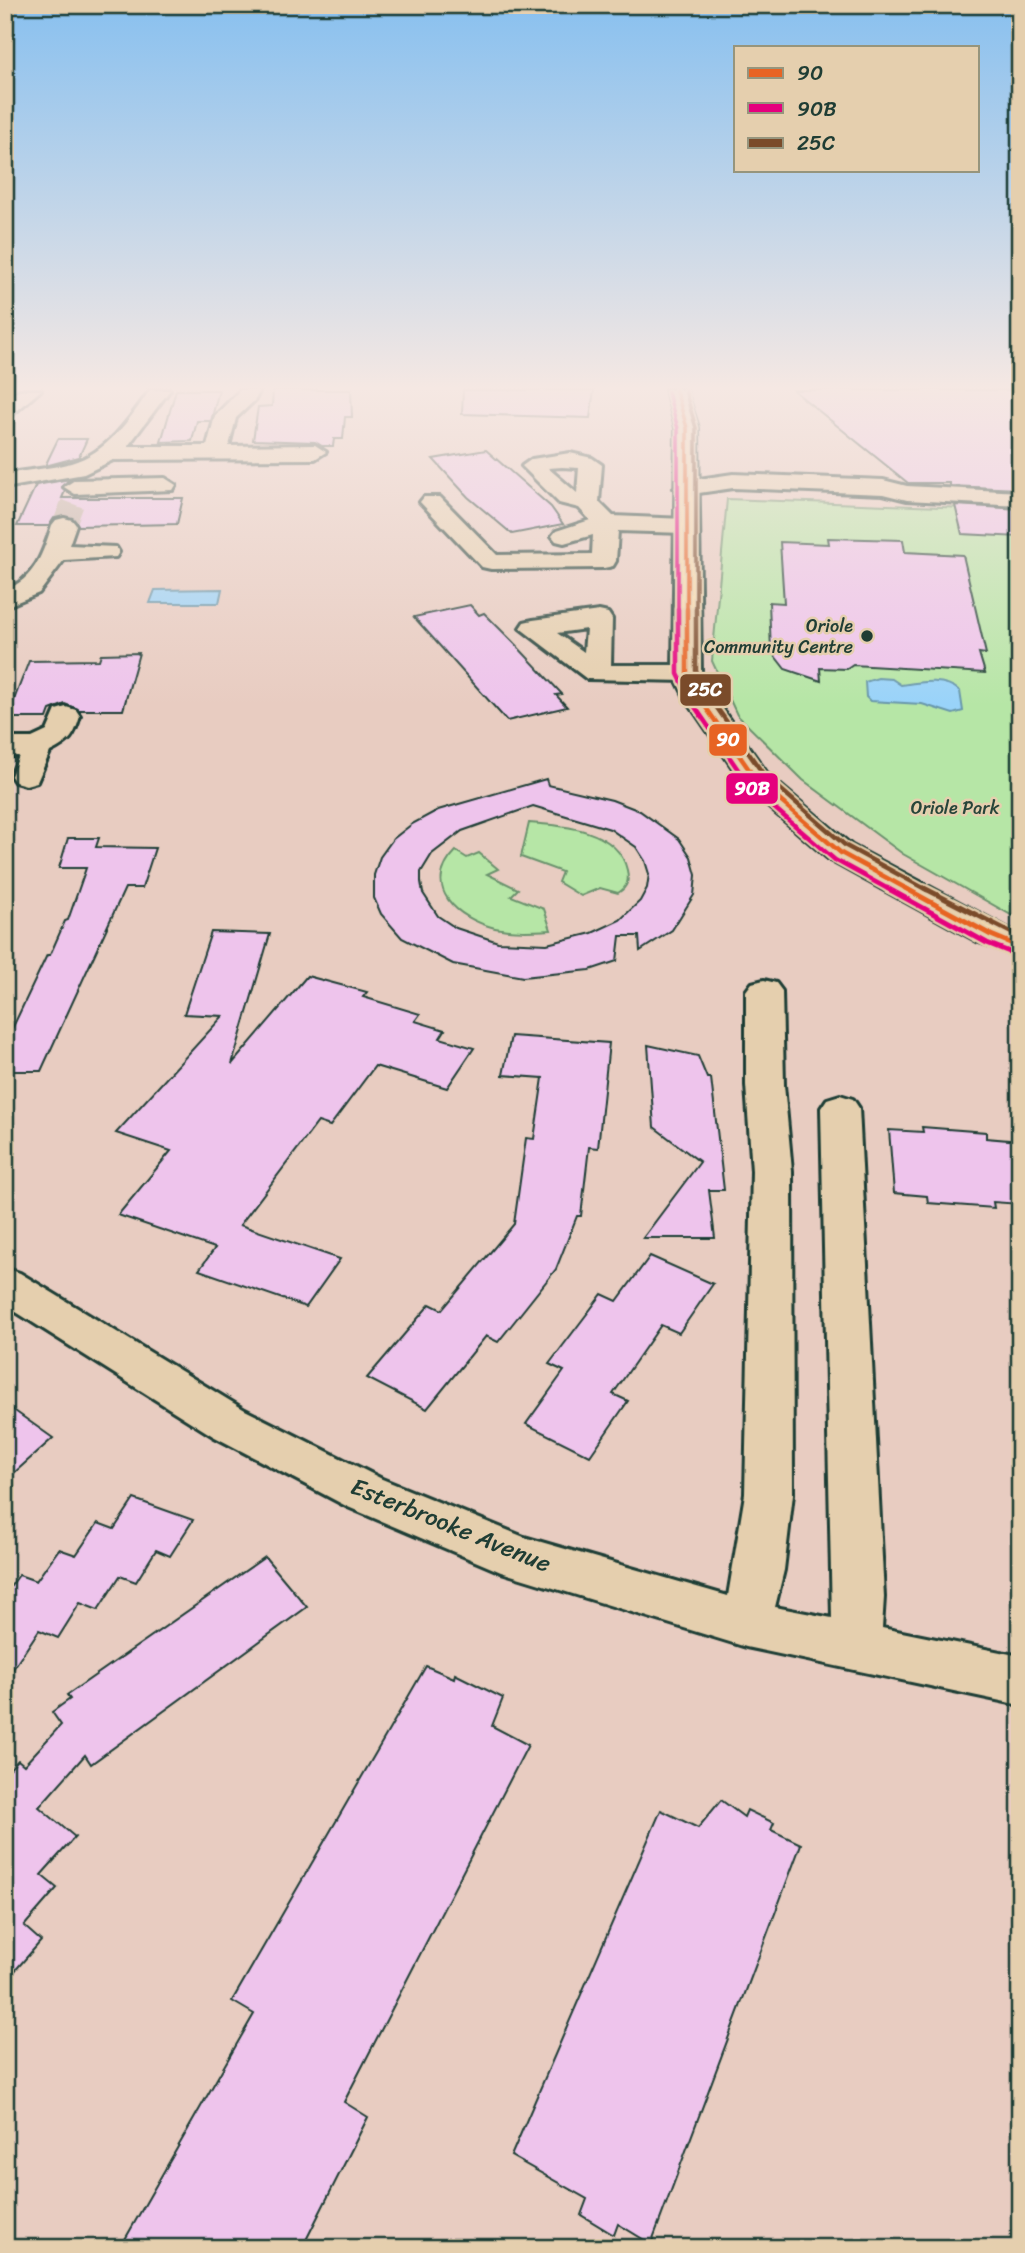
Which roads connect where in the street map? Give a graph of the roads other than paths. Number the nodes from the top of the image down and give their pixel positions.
1 (685, 495) edge
2 (933, 495) edge
3 (1020, 499) edge
4 (432, 502) dead end
5 (587, 503) dead end
6 (606, 523) junction
7 (64, 525) tunnel mouth
8 (685, 526) junction
9 (564, 536) dead end
10 (107, 552) dead end
11 (55, 553) junction
12 (5, 599) edge
13 (597, 673) dead end
14 (687, 673) junction
15 (66, 716) dead end
16 (5, 747) edge
17 (37, 747) junction
18 (26, 776) dead end
19 (1020, 947) edge
20 (764, 991) dead end
21 (840, 1108) dead end
22 (5, 1284) edge
23 (746, 1624) junction
24 (855, 1649) junction
25 (1020, 1681) edge

1 - 8 main road
2 - 3 street
4 - 6 street
5 - 6 street
6 - 8 street
6 - 9 street
7 - 11 street
8 - 14 main road
10 - 11 street
11 - 12 street
13 - 14 street
14 - 19 main road
15 - 17 street
16 - 17 street
17 - 18 street
20 - 23 street
21 - 24 street
22 - 23 street, Esterbrooke Avenue
23 - 24 street, Esterbrooke Avenue
24 - 25 street, Esterbrooke Avenue

